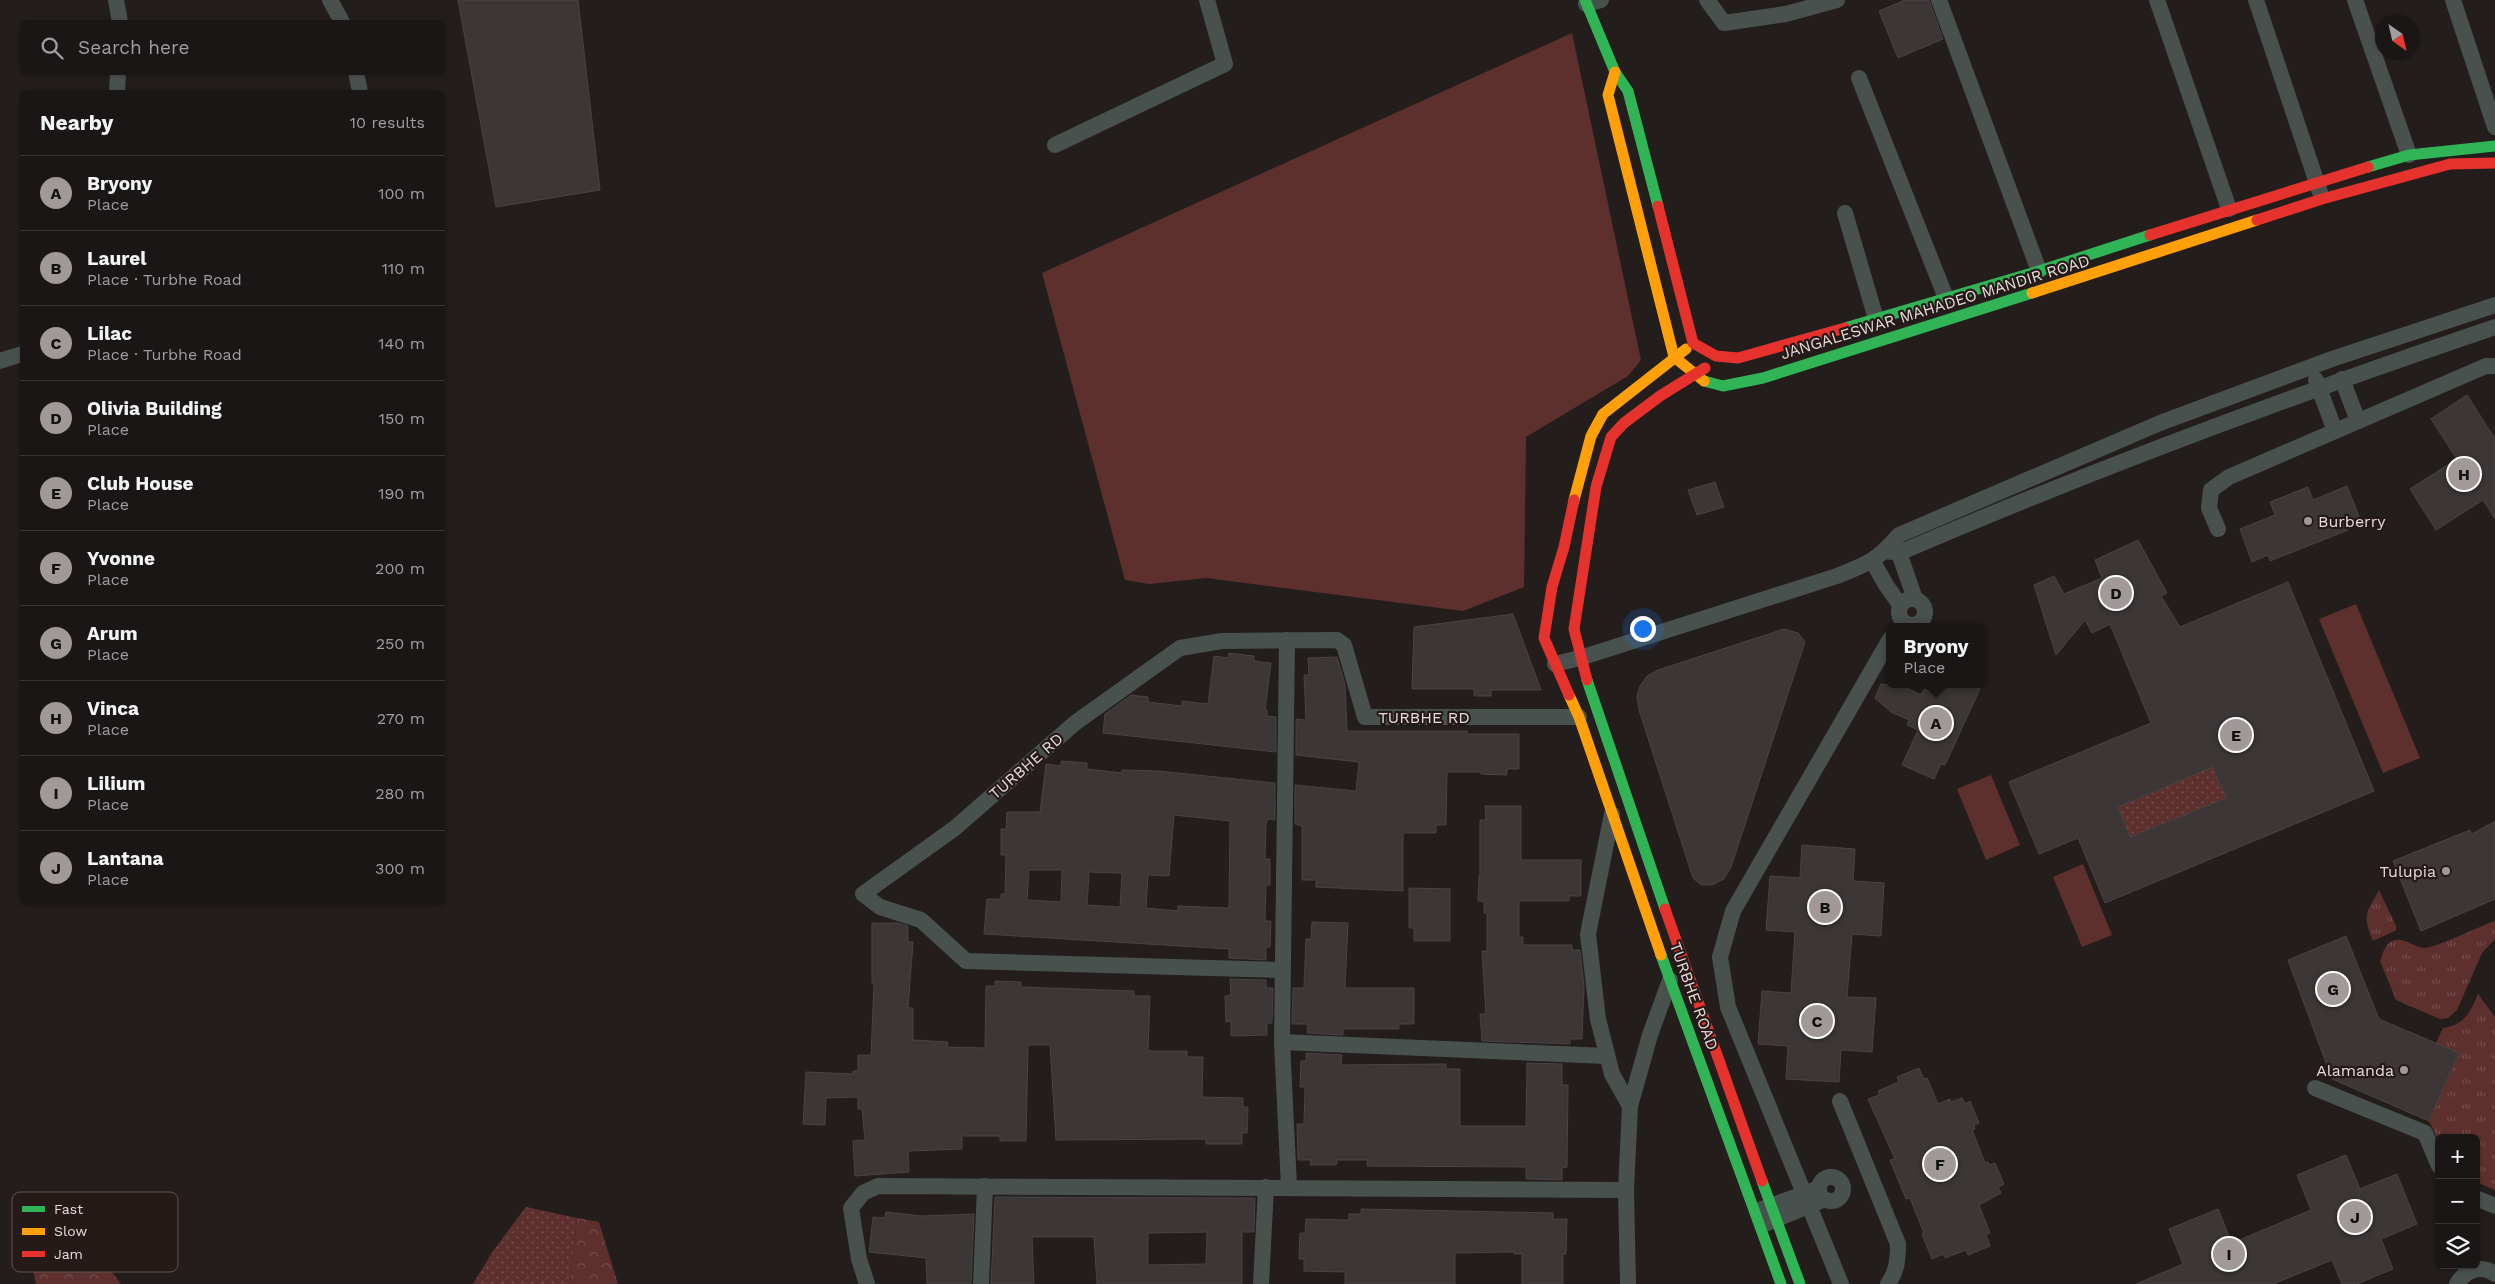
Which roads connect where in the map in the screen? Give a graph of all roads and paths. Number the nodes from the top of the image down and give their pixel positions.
1 (116, 0) edge
2 (330, 0) edge
3 (1207, 0) edge
4 (1707, 0) edge
5 (1837, 0) edge
6 (1939, 0) edge
7 (2157, 0) edge
8 (2256, 0) edge
9 (2356, 0) edge
10 (2454, 0) edge
11 (1591, 1) edge
12 (117, 20) edge
13 (341, 20) edge
14 (1615, 72) junction
15 (118, 75) edge
16 (357, 75) edge
17 (1859, 78) dead end
18 (117, 90) edge
19 (360, 90) edge
20 (2495, 127) edge
21 (1055, 145) dead end
22 (2495, 146) edge
23 (2409, 155) junction
24 (2495, 164) edge
25 (2317, 182) junction
26 (2322, 199) junction
27 (2229, 209) junction
28 (1845, 212) dead end
29 (2038, 271) junction
30 (1946, 298) junction
31 (2495, 306) edge
32 (1876, 318) junction
33 (2495, 327) edge
34 (1693, 343) junction
35 (20, 355) edge
36 (1674, 357) junction
37 (1721, 358) junction
38 (0, 360) edge
39 (2312, 366) junction
40 (2495, 366) edge
41 (1694, 375) junction
42 (2342, 379) junction
43 (2318, 388) junction
44 (2358, 422) junction
45 (2335, 431) junction
46 (1942, 526) junction
47 (2218, 529) dead end
48 (1892, 552) junction
49 (1873, 562) junction
50 (1903, 613) edge
51 (1287, 640) junction
52 (1886, 646) edge
53 (1580, 658) junction
54 (1555, 664) junction
55 (1579, 717) junction
56 (1612, 814) junction
57 (1282, 970) junction
58 (1670, 980) junction
59 (1282, 1042) junction
60 (1607, 1056) junction
61 (2315, 1088) dead end
62 (1840, 1101) dead end
63 (1630, 1106) junction
64 (2435, 1157) edge
65 (985, 1186) junction
66 (1266, 1187) junction
67 (1289, 1187) junction
68 (1626, 1190) junction
69 (1814, 1197) junction
70 (2480, 1200) edge
71 (2495, 1206) edge
72 (1774, 1213) junction
73 (1757, 1219) junction
74 (2480, 1268) edge
75 (2471, 1269) edge
76 (2495, 1274) edge
77 (867, 1284) edge
78 (981, 1284) edge
79 (1261, 1284) edge
80 (1628, 1284) edge
81 (1781, 1284) edge
82 (1800, 1284) edge
83 (1842, 1284) edge
84 (1888, 1284) edge
85 (2457, 1284) edge

1 - 12 street
2 - 13 street
3 - 21 street
4 - 5 street
6 - 29 street
7 - 27 street
8 - 25 street
9 - 23 street
10 - 20 street
11 - 14 main road
14 - 34 main road
14 - 36 main road
15 - 18 street
16 - 19 street
17 - 30 street
22 - 23 main road, JANGALESWAR MAHADEO MANDIR ROAD
23 - 25 main road, JANGALESWAR MAHADEO MANDIR ROAD
24 - 26 main road, JANGALESWAR MAHADEO MANDIR ROAD
25 - 26 street
25 - 27 main road, JANGALESWAR MAHADEO MANDIR ROAD
26 - 41 main road, JANGALESWAR MAHADEO MANDIR ROAD
27 - 29 main road, JANGALESWAR MAHADEO MANDIR ROAD
28 - 32 street
29 - 30 main road, JANGALESWAR MAHADEO MANDIR ROAD
30 - 32 main road, JANGALESWAR MAHADEO MANDIR ROAD
31 - 39 street
32 - 37 main road, JANGALESWAR MAHADEO MANDIR ROAD
33 - 42 street
34 - 36 main road, TURBHE ROAD
34 - 37 main road, JANGALESWAR MAHADEO MANDIR ROAD
35 - 38 street
36 - 41 main road, JANGALESWAR MAHADEO MANDIR ROAD
36 - 54 main road, TURBHE ROAD
37 - 41 main road
39 - 43 street
39 - 46 street
40 - 44 street
41 - 53 main road
42 - 43 street
42 - 44 street
43 - 45 street
43 - 46 street
44 - 45 street
45 - 47 street
46 - 48 street
48 - 49 street
48 - 50 street
49 - 50 street
49 - 53 street
51 - 55 street, TURBHE RD
51 - 57 street
51 - 57 street, TURBHE RD
52 - 69 street
53 - 54 street
53 - 72 main road
54 - 55 main road, TURBHE ROAD
55 - 56 main road, TURBHE ROAD
56 - 58 main road, TURBHE ROAD
56 - 60 street
57 - 59 street
58 - 63 street
58 - 73 main road, TURBHE ROAD
59 - 60 street
59 - 67 street
60 - 63 street
61 - 64 street
62 - 84 street
63 - 68 street
65 - 66 street
65 - 77 street
65 - 78 street
66 - 67 street
66 - 79 street
67 - 68 street
68 - 80 street
69 - 72 street
69 - 83 street
70 - 71 street
72 - 73 street
72 - 82 main road
73 - 81 main road, TURBHE ROAD
74 - 76 street
75 - 85 street

